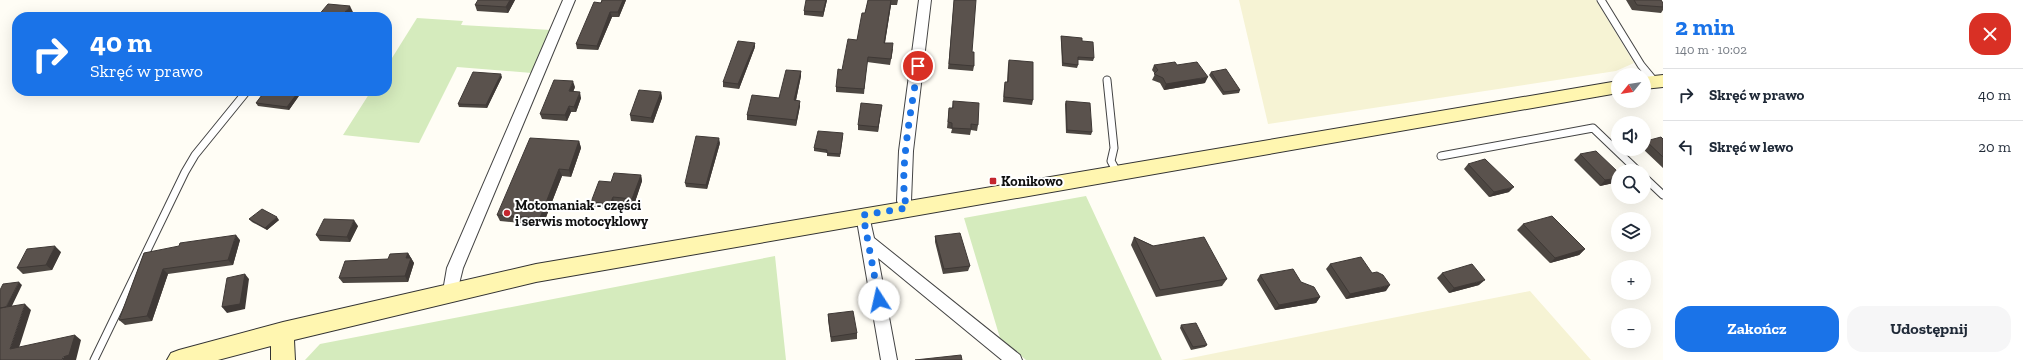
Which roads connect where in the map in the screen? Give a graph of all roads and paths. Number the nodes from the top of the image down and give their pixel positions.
1 (569, 0) edge
2 (925, 0) edge
3 (1601, 0) edge
4 (1107, 80) dead end
5 (1654, 82) edge
6 (1611, 88) edge
7 (243, 96) edge
8 (1441, 156) dead end
9 (1631, 164) edge
10 (1117, 172) junction
11 (1651, 184) edge
12 (1663, 195) edge
13 (907, 208) junction
14 (863, 215) junction
15 (868, 241) junction
16 (451, 291) junction
17 (283, 332) junction
18 (94, 360) edge
19 (180, 360) edge
20 (283, 360) edge
21 (889, 360) edge
22 (1014, 360) edge

1 - 16 street
2 - 13 street
3 - 5 lane
4 - 10 lane
6 - 10 main road
7 - 18 lane
8 - 9 lane
10 - 13 main road
11 - 12 lane
13 - 14 main road
14 - 15 street
14 - 16 main road
15 - 21 street
15 - 22 street
16 - 17 main road
17 - 19 main road
17 - 20 main road

